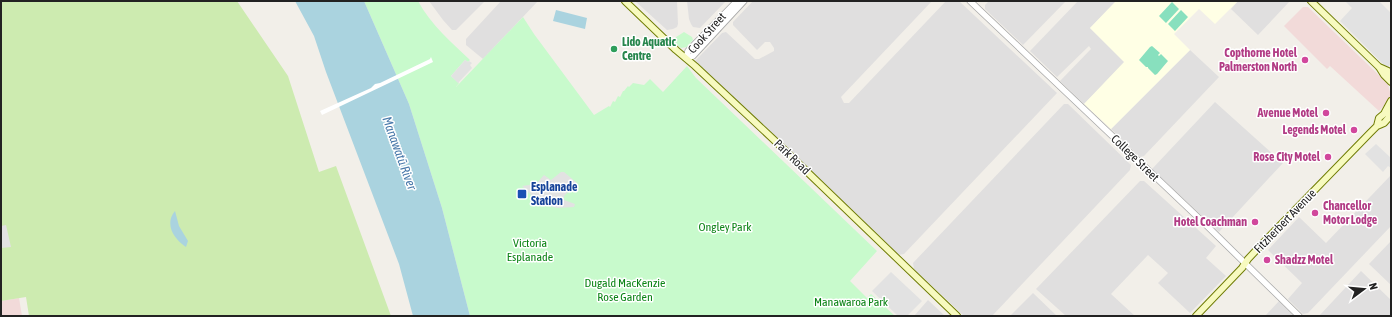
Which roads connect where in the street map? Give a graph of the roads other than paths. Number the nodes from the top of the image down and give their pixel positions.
1 (625, 1) edge
2 (737, 1) edge
3 (744, 1) edge
4 (970, 1) edge
5 (1311, 1) edge
6 (686, 58) junction
7 (1379, 67) junction
8 (1391, 74) edge
9 (1391, 82) edge
10 (1391, 101) edge
11 (1391, 108) edge
12 (1384, 113) junction
13 (1391, 115) edge
14 (1377, 126) junction
15 (1245, 264) junction
16 (957, 316) edge
17 (1196, 316) edge
18 (1299, 316) edge

1 - 6 main road, Park Road
2 - 6 street, Cook Street
3 - 6 street, Cook Street
4 - 15 street, College Street
5 - 7 main road
6 - 16 main road, Park Road
7 - 8 main road
7 - 9 main road
10 - 12 main road
11 - 12 main road, Fitzherbert Avenue
12 - 14 main road, Fitzherbert Avenue
13 - 14 main road, Fitzherbert Avenue
14 - 15 main road, Fitzherbert Avenue
15 - 17 main road, Fitzherbert Avenue
15 - 18 street, College Street

